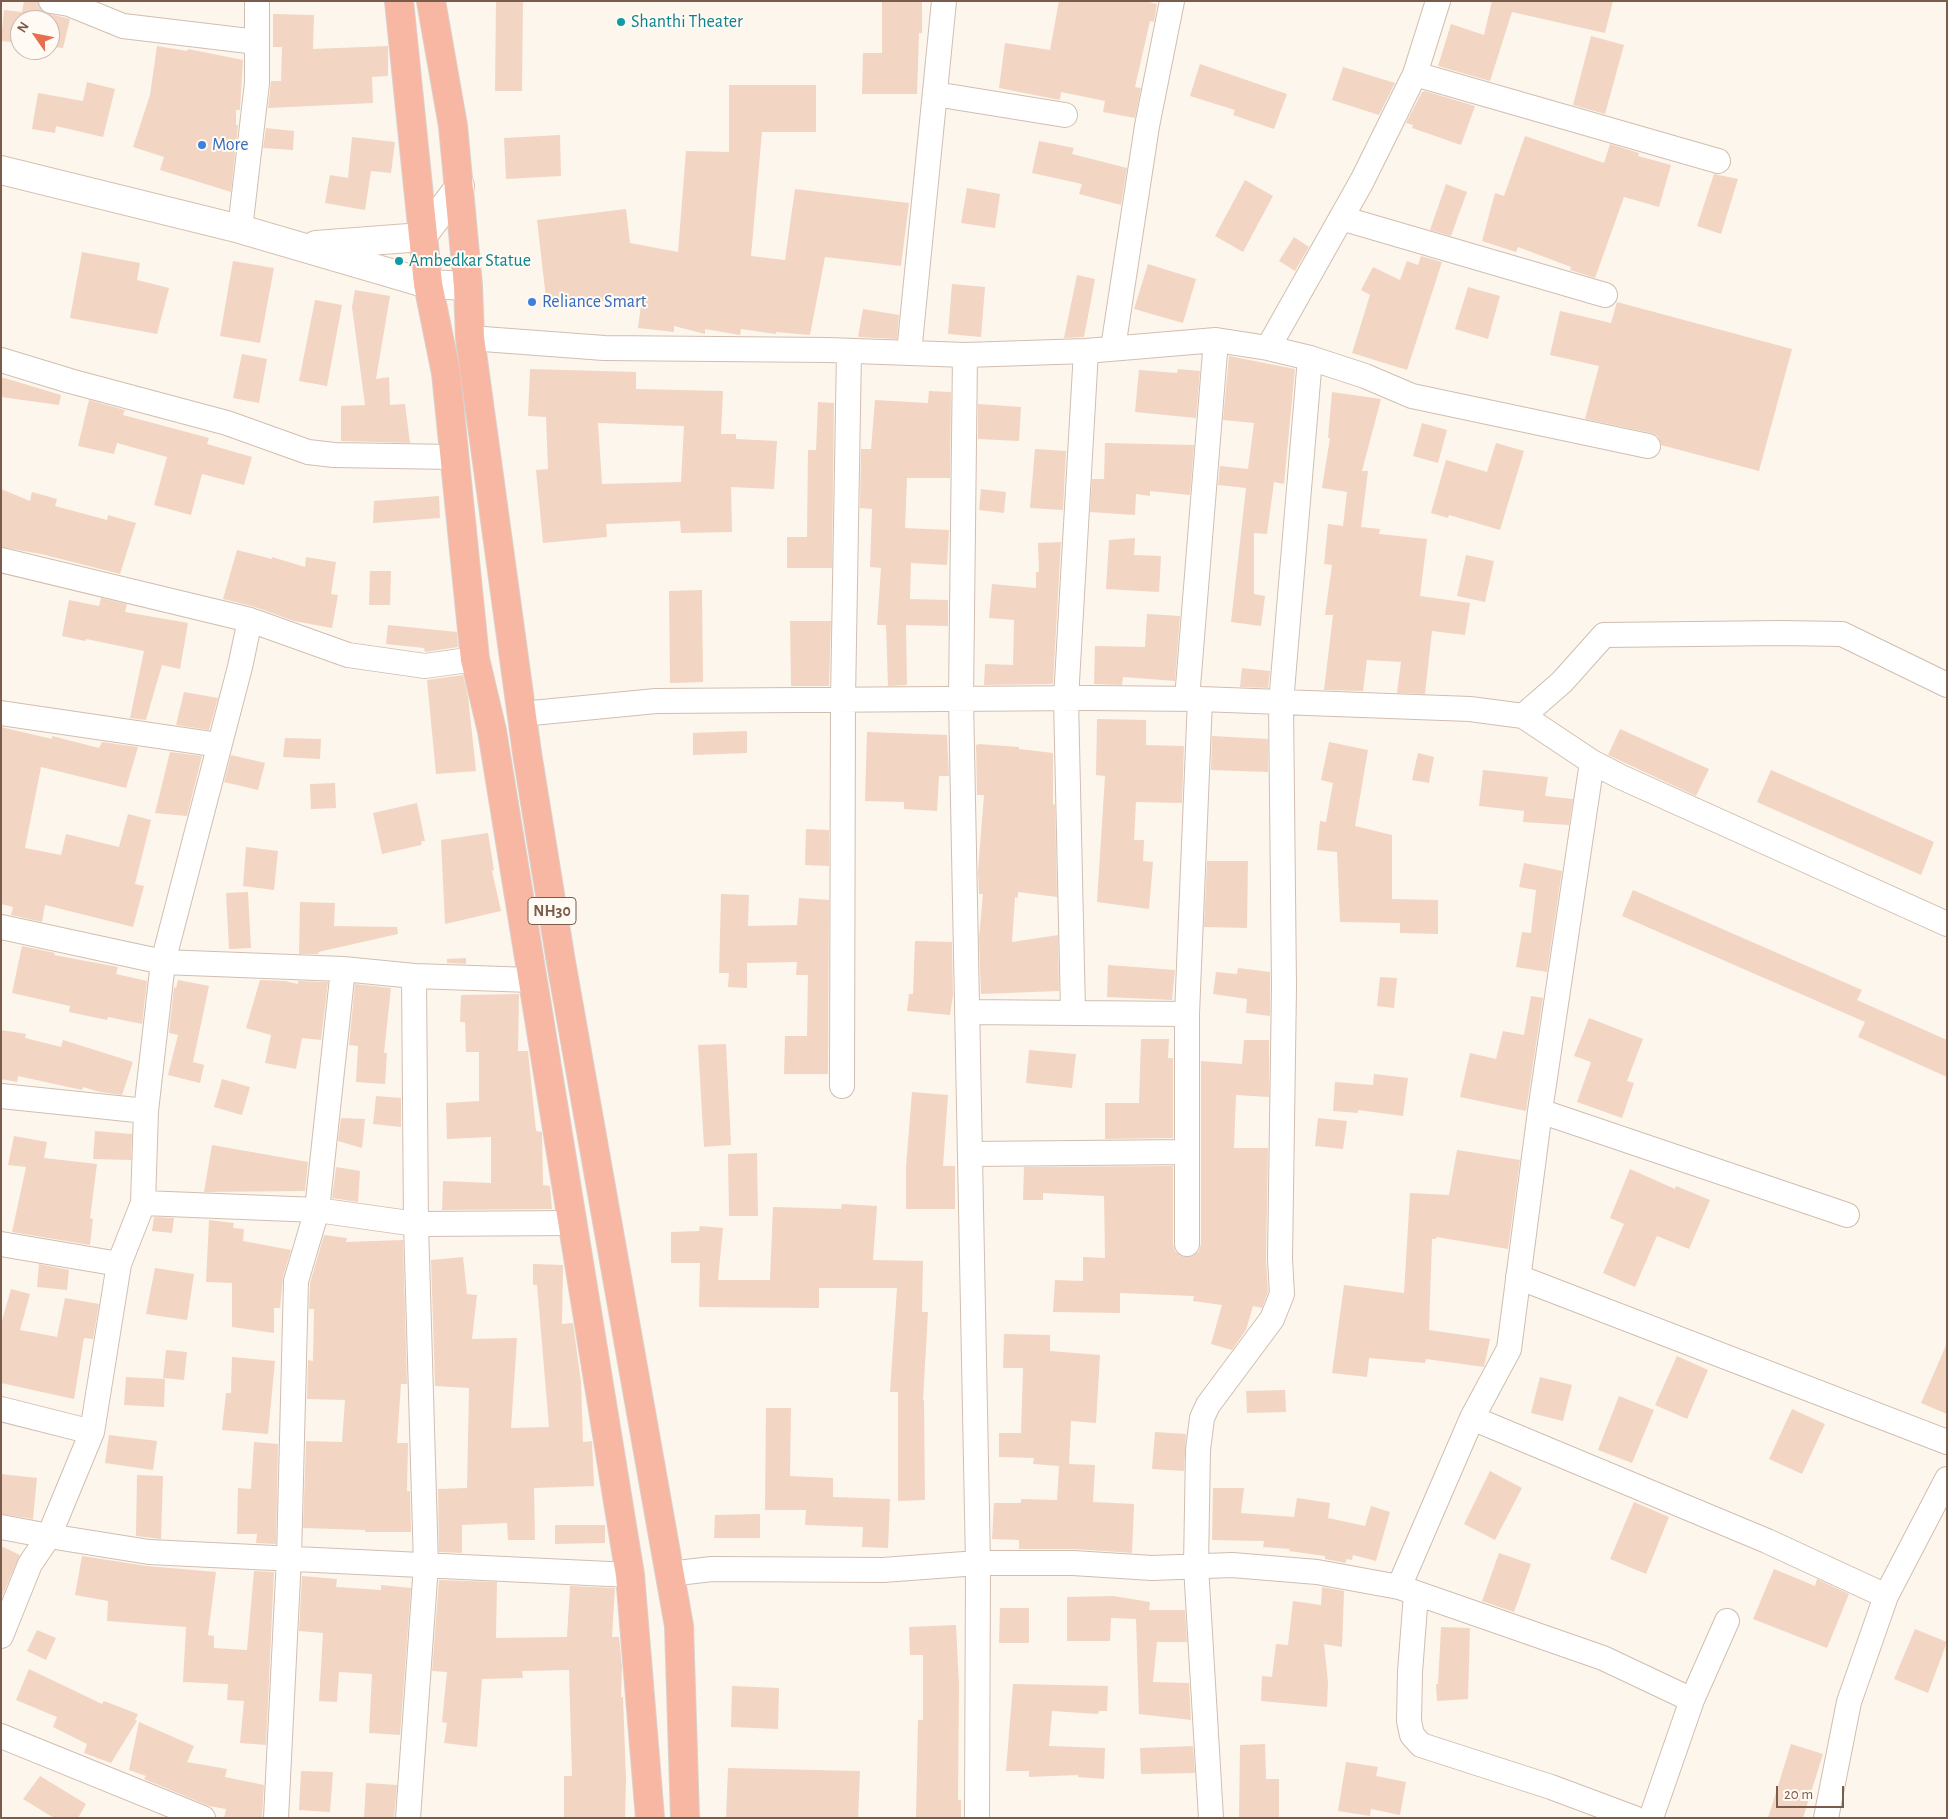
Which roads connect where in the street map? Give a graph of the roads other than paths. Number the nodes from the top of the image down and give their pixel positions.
1 (257, 1) edge
2 (399, 1) edge
3 (431, 1) edge
4 (944, 1) edge
5 (1172, 1) edge
6 (1438, 1) edge
7 (64, 2) edge
8 (257, 42) junction
9 (1415, 74) junction
10 (935, 94) junction
11 (1065, 115) dead end
12 (1718, 161) dead end
13 (1, 170) edge
14 (460, 186) junction
15 (1341, 218) junction
16 (240, 229) junction
17 (422, 236) junction
18 (300, 246) junction
19 (428, 284) junction
20 (468, 286) junction
21 (1605, 295) dead end
22 (470, 338) junction
23 (1216, 340) junction
24 (1113, 348) junction
25 (1268, 348) junction
26 (849, 351) junction
27 (1086, 351) junction
28 (910, 353) junction
29 (965, 355) junction
30 (1310, 358) junction
31 (1, 360) edge
32 (1648, 446) dead end
33 (454, 457) junction
34 (1, 560) edge
35 (250, 620) junction
36 (475, 659) junction
37 (1947, 684) edge
38 (1066, 698) junction
39 (843, 699) junction
40 (961, 699) junction
41 (1193, 699) junction
42 (1281, 703) junction
43 (1, 713) edge
44 (522, 714) junction
45 (1523, 716) junction
46 (219, 746) junction
47 (1592, 762) junction
48 (1947, 924) edge
49 (1, 927) edge
50 (163, 962) junction
51 (342, 969) junction
52 (414, 976) junction
53 (532, 980) junction
54 (968, 1012) junction
55 (1073, 1012) junction
56 (1187, 1014) junction
57 (842, 1086) dead end
58 (1, 1096) edge
59 (146, 1111) junction
60 (1540, 1111) junction
61 (1187, 1152) junction
62 (971, 1154) junction
63 (143, 1203) junction
64 (317, 1210) junction
65 (1847, 1215) dead end
66 (572, 1223) junction
67 (416, 1224) junction
68 (1, 1244) edge
69 (1187, 1244) dead end
70 (119, 1264) junction
71 (1518, 1277) junction
72 (1, 1409) edge
73 (1472, 1418) junction
74 (92, 1432) junction
75 (1947, 1442) edge
76 (1947, 1480) edge
77 (1, 1526) edge
78 (49, 1536) junction
79 (289, 1557) junction
80 (978, 1563) junction
81 (426, 1565) junction
82 (1196, 1566) junction
83 (669, 1574) junction
84 (630, 1575) junction
85 (1407, 1591) junction
86 (1886, 1596) junction
87 (1727, 1621) dead end
88 (1, 1636) edge
89 (1692, 1700) junction
90 (1, 1736) edge
91 (197, 1817) edge
92 (276, 1818) edge
93 (408, 1818) edge
94 (650, 1818) edge
95 (685, 1818) edge
96 (977, 1818) edge
97 (1211, 1818) edge
98 (1634, 1818) edge
99 (1651, 1818) edge
100 (1826, 1818) edge

1 - 8 street
2 - 17 highway, NH30
3 - 14 highway, NH30
4 - 10 street
5 - 24 street
6 - 9 street
7 - 8 street
8 - 16 street
9 - 12 street
9 - 15 street
10 - 11 street
10 - 28 street
13 - 16 street
14 - 17 street
14 - 20 highway, NH30
15 - 21 street
15 - 25 street
16 - 18 street
17 - 18 street
17 - 19 highway, NH30
18 - 19 street
19 - 20 street
19 - 33 highway, NH30
20 - 22 highway, NH30
22 - 26 street
22 - 44 highway, NH30
23 - 24 street
23 - 25 street
23 - 41 street
24 - 27 street
25 - 30 street
26 - 28 street
26 - 39 street
27 - 29 street
27 - 38 street
28 - 29 street
29 - 40 street
30 - 32 street
30 - 42 street
31 - 33 street
33 - 36 highway, NH30
34 - 35 street
35 - 36 street
35 - 46 street
36 - 53 highway, NH30
37 - 45 street
38 - 40 street
38 - 41 street
38 - 55 street
39 - 40 street
39 - 44 street
39 - 57 street
40 - 54 street
41 - 42 street
41 - 56 street
42 - 45 street
42 - 82 street
43 - 46 street
44 - 83 highway, NH30
45 - 47 street
46 - 50 street
47 - 48 street
47 - 60 street
49 - 50 street
50 - 51 street
50 - 59 street
51 - 52 street
51 - 64 street
52 - 53 street
52 - 67 street
53 - 66 highway, NH30
54 - 55 street
54 - 62 street
55 - 56 street
56 - 61 street
58 - 59 street
59 - 63 street
60 - 65 street
60 - 71 street
61 - 62 street
61 - 69 street
62 - 80 street
63 - 64 street
63 - 70 street
64 - 67 street
64 - 79 street
66 - 67 street
66 - 84 highway, NH30
67 - 81 street
68 - 70 street
70 - 74 street
71 - 73 street
71 - 75 street
72 - 74 street
73 - 85 street
73 - 86 street
74 - 78 street
76 - 86 street
77 - 78 street
78 - 79 street
78 - 88 street
79 - 81 street
79 - 92 street
80 - 82 street
80 - 83 street
80 - 96 street
81 - 84 street
81 - 93 street
82 - 85 street
82 - 97 street
83 - 95 highway, NH30
84 - 94 highway, NH30
85 - 89 street
85 - 98 street
86 - 100 street
87 - 89 street
89 - 99 street
90 - 91 street

